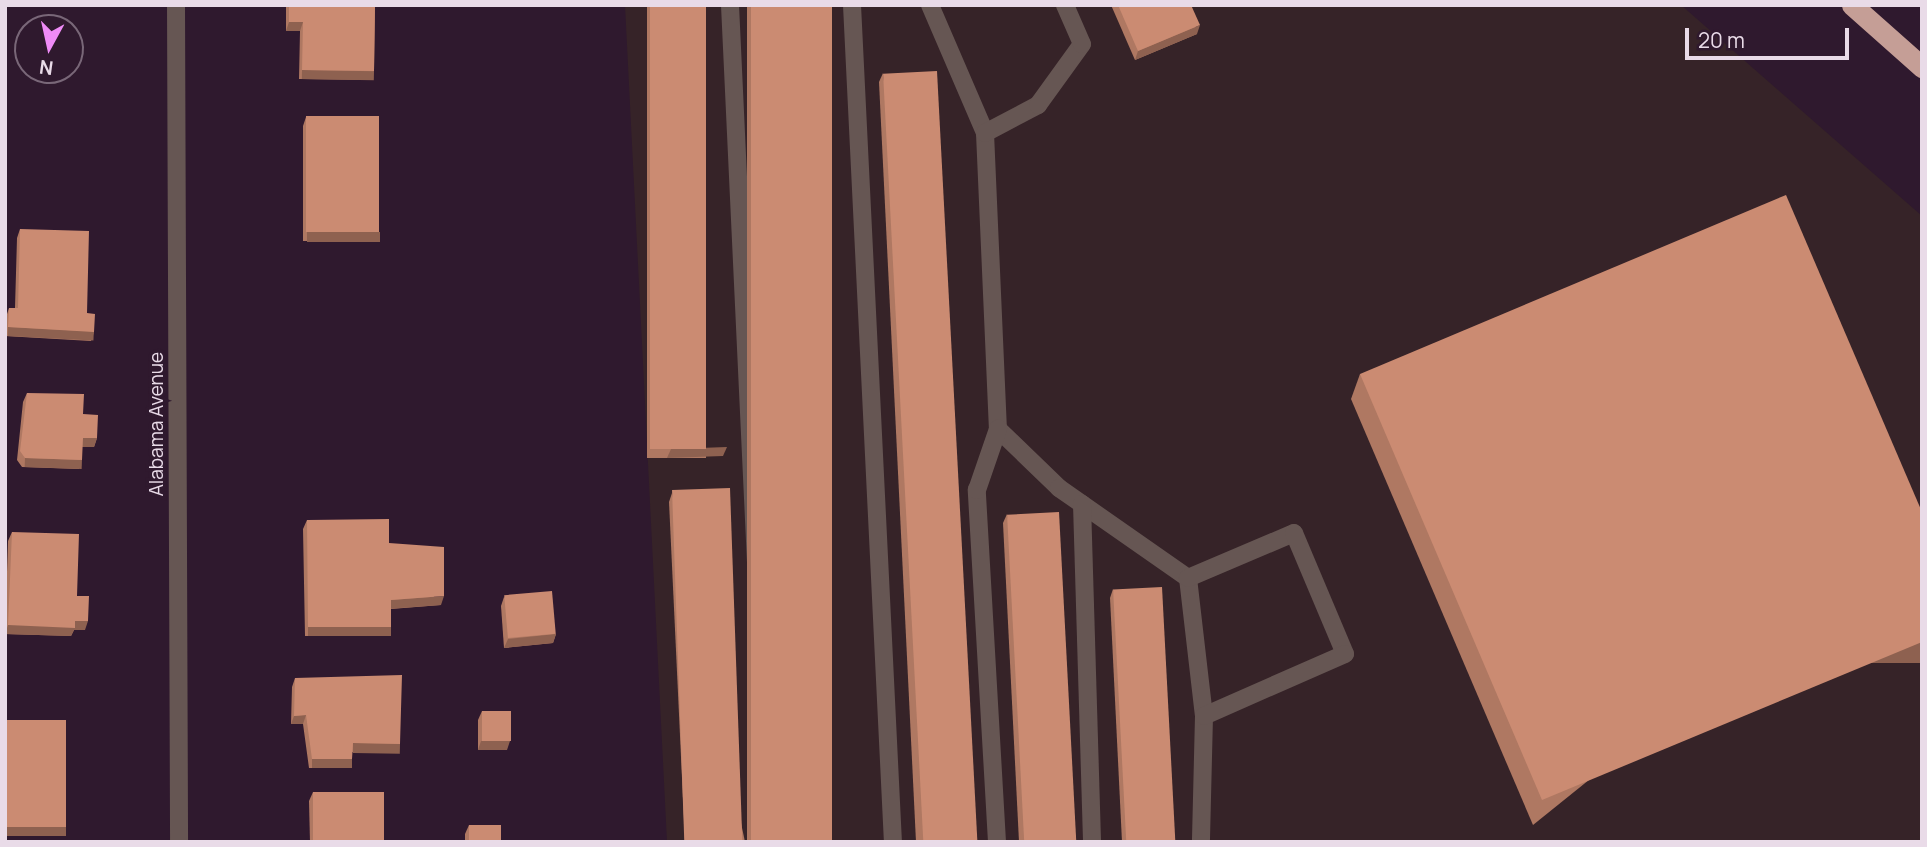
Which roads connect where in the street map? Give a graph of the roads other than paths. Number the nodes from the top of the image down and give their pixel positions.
1 (176, 5) edge
2 (730, 5) edge
3 (852, 5) edge
4 (930, 5) edge
5 (1065, 5) edge
6 (1852, 5) edge
7 (1922, 66) edge
8 (985, 133) junction
9 (998, 429) junction
10 (1082, 504) junction
11 (1188, 578) junction
12 (1204, 716) junction
13 (179, 842) edge
14 (769, 842) edge
15 (893, 842) edge
16 (997, 842) edge
17 (1092, 842) edge
18 (1200, 842) edge

1 - 13 street, Alabama Avenue
2 - 14 street
3 - 15 street
4 - 8 street
5 - 8 street
6 - 7 highway
8 - 9 street
9 - 10 street
9 - 16 street
10 - 11 street
10 - 17 street
11 - 12 street
11 - 12 street
12 - 18 street

